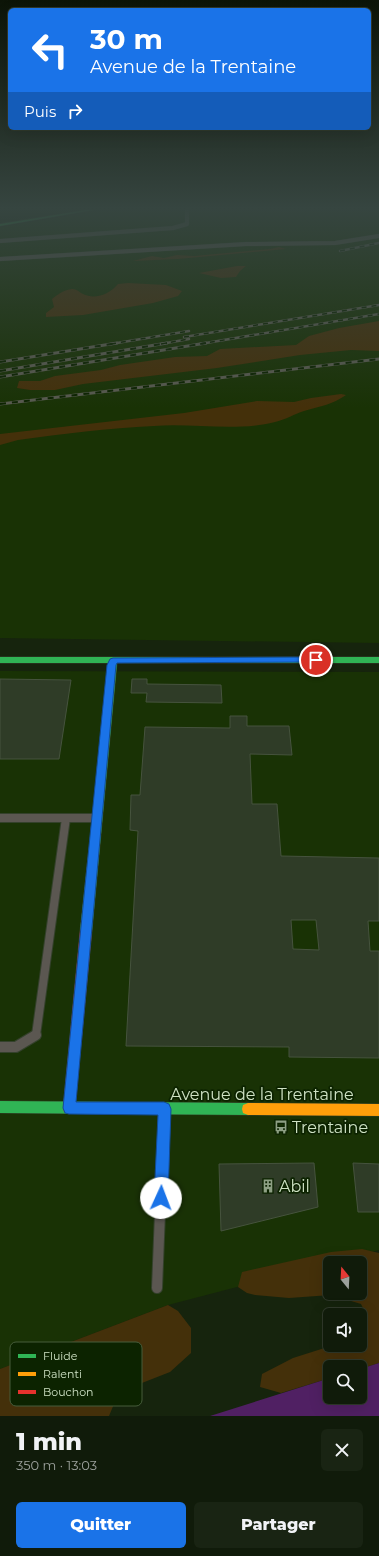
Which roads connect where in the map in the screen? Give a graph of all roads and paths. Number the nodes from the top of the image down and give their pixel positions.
1 (0, 660) edge
2 (379, 660) edge
3 (113, 661) junction
4 (0, 818) edge
5 (66, 818) junction
6 (97, 818) junction
7 (0, 1047) edge
8 (0, 1107) edge
9 (69, 1108) junction
10 (164, 1109) junction
11 (379, 1110) edge
12 (157, 1288) dead end

1 - 3 street
2 - 3 street
3 - 6 street
4 - 5 lane
5 - 6 lane
5 - 7 lane
6 - 9 street
8 - 9 street, Avenue de la Trentaine
9 - 10 street, Avenue de la Trentaine
10 - 11 street, Avenue de la Trentaine
10 - 12 lane

